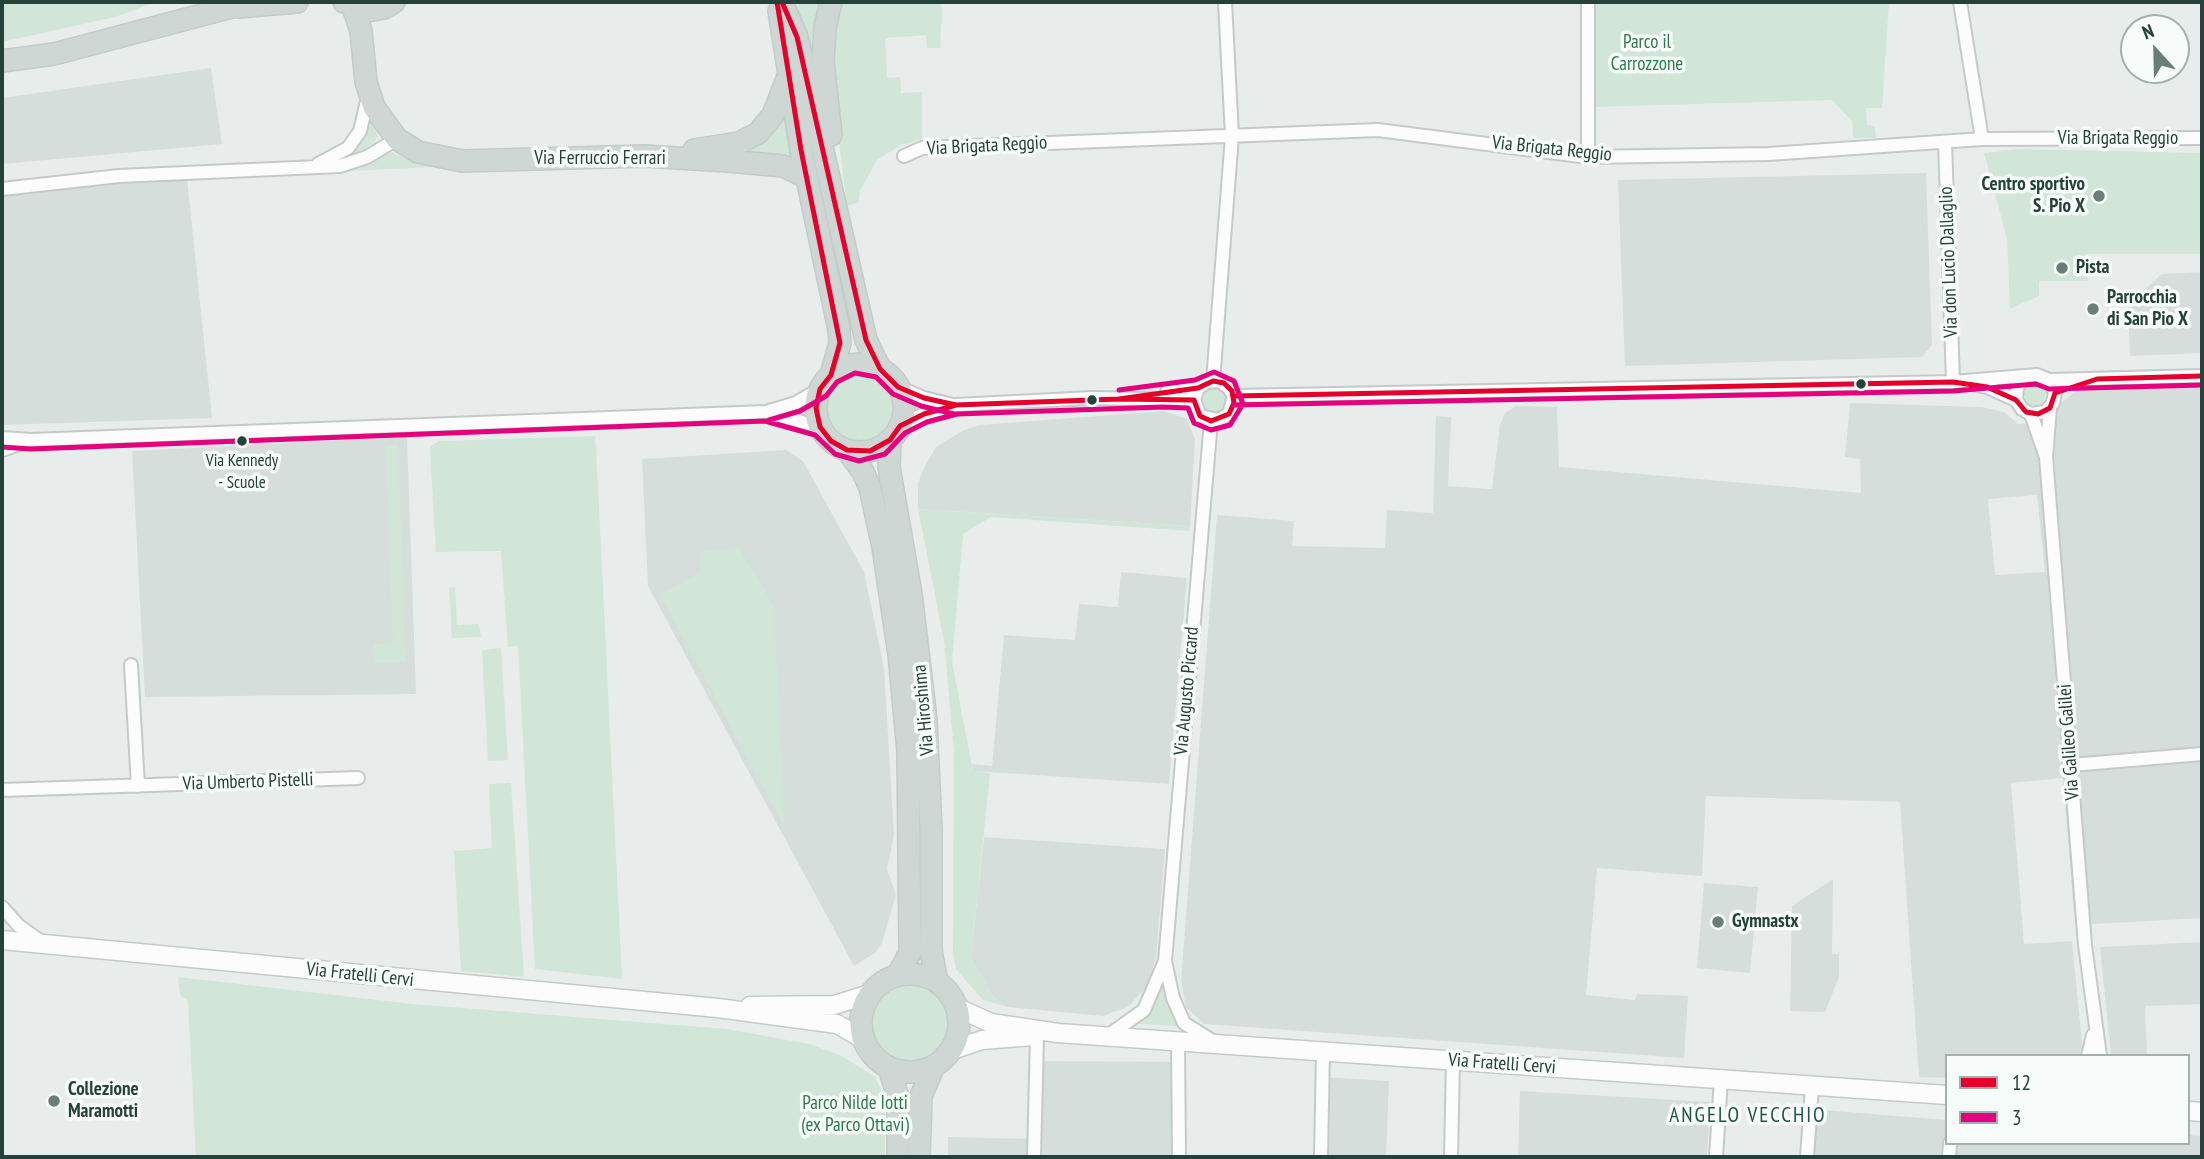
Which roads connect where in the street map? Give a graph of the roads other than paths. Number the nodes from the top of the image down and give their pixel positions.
1 (297, 2) edge
2 (780, 2) edge
3 (831, 2) edge
4 (1225, 2) edge
5 (1588, 2) edge
6 (1960, 2) edge
7 (345, 3) edge
8 (245, 4) edge
9 (389, 5) edge
10 (365, 53) junction
11 (2, 61) edge
12 (788, 75) junction
13 (368, 93) junction
14 (1232, 136) junction
15 (2202, 138) edge
16 (397, 139) junction
17 (1982, 139) junction
18 (1945, 142) junction
19 (644, 156) junction
20 (904, 156) dead end
21 (1588, 157) junction
22 (311, 167) junction
23 (806, 177) junction
24 (2, 190) edge
25 (841, 234) junction
26 (880, 369) junction
27 (2202, 376) edge
28 (2025, 378) junction
29 (2097, 379) junction
30 (2049, 380) junction
31 (1213, 381) junction
32 (826, 382) junction
33 (1954, 382) junction
34 (898, 387) junction
35 (2055, 393) junction
36 (1196, 394) junction
37 (1234, 396) junction
38 (2016, 400) junction
39 (956, 405) junction
40 (2050, 408) junction
41 (766, 412) junction
42 (2031, 414) junction
43 (1211, 421) junction
44 (820, 427) junction
45 (895, 433) junction
46 (2, 438) edge
47 (31, 440) junction
48 (2, 450) edge
49 (847, 450) junction
50 (2046, 457) junction
51 (131, 665) dead end
52 (2202, 754) edge
53 (2071, 765) junction
54 (358, 778) dead end
55 (138, 786) junction
56 (2, 790) edge
57 (2, 907) edge
58 (2, 940) edge
59 (46, 945) junction
60 (1166, 961) junction
61 (897, 975) junction
62 (937, 982) junction
63 (870, 994) junction
64 (958, 1008) junction
65 (718, 1009) junction
66 (2094, 1028) junction
67 (1058, 1033) junction
68 (1109, 1035) junction
69 (1037, 1036) junction
70 (863, 1039) junction
71 (1178, 1041) junction
72 (1217, 1044) junction
73 (952, 1050) junction
74 (1323, 1051) junction
75 (2088, 1054) edge
76 (2100, 1054) edge
77 (1453, 1060) junction
78 (933, 1066) junction
79 (888, 1067) junction
80 (1721, 1079) junction
81 (1812, 1087) junction
82 (1945, 1095) edge
83 (898, 1157) edge
84 (919, 1157) edge
85 (1034, 1157) edge
86 (1179, 1157) edge
87 (1321, 1157) edge
88 (1451, 1157) edge
89 (1716, 1157) edge
90 (1807, 1157) edge

1 - 8 main road
2 - 12 main road
2 - 25 main road
3 - 25 main road
4 - 14 street
5 - 21 street
6 - 17 street
7 - 9 main road
7 - 10 main road
8 - 11 main road
9 - 10 main road
10 - 13 main road
12 - 19 main road
12 - 23 main road
13 - 16 main road, Via Ferruccio Ferrari
13 - 22 street
14 - 20 street, Via Brigata Reggio
14 - 21 street, Via Brigata Reggio
14 - 31 street
15 - 17 street, Via Brigata Reggio
16 - 19 main road, Via Ferruccio Ferrari
16 - 22 street
17 - 18 street, Via Brigata Reggio
18 - 21 street, Via Brigata Reggio
18 - 33 street, Via don Lucio Dallaglio
19 - 23 main road, Via Ferruccio Ferrari
22 - 24 street
23 - 32 main road
25 - 26 main road
26 - 32 main road
26 - 34 main road
27 - 29 street
28 - 30 street
28 - 33 street
28 - 38 street
29 - 30 street
29 - 35 street
30 - 35 street
31 - 36 street
31 - 37 street
32 - 41 street
32 - 44 main road
33 - 37 street
33 - 38 street
34 - 39 street
34 - 45 main road, Via Hiroshima
35 - 40 street
36 - 39 street
36 - 43 street
37 - 43 street
38 - 42 street
39 - 45 street
40 - 42 street
40 - 50 street, Via Galileo Galilei
41 - 44 street
41 - 47 street
42 - 50 street, Via Galileo Galilei
43 - 60 street, Via Augusto Piccard
44 - 49 main road, Via Hiroshima
45 - 49 main road
45 - 62 main road, Via Hiroshima
46 - 47 street
47 - 48 street
49 - 61 main road, Via Hiroshima
50 - 53 street, Via Galileo Galilei
51 - 55 street
52 - 53 street
53 - 66 street, Via Galileo Galilei
54 - 55 street, Via Umberto Pistelli
55 - 56 street, Via Umberto Pistelli
57 - 59 street
58 - 59 main road, Via Fratelli Cervi
59 - 65 main road, Via Fratelli Cervi
60 - 68 street, Via Augusto Piccard
60 - 72 street, Via Augusto Piccard
61 - 62 main road
61 - 63 main road, Via Fratelli Cervi
62 - 64 main road, Via Fratelli Cervi
63 - 65 main road, Via Fratelli Cervi
63 - 70 main road
64 - 67 main road, Via Fratelli Cervi
64 - 73 main road
65 - 70 main road, Via Fratelli Cervi
66 - 75 street, Via Galileo Galilei
66 - 76 street, Via Galileo Galilei
67 - 68 main road, Via Fratelli Cervi
67 - 69 main road, Via Fratelli Cervi
68 - 71 main road, Via Fratelli Cervi
69 - 73 main road, Via Fratelli Cervi
69 - 85 street
70 - 79 main road, Via Fratelli Cervi
71 - 72 main road, Via Fratelli Cervi
71 - 86 street
72 - 74 main road, Via Fratelli Cervi
73 - 78 main road, Via Fratelli Cervi
74 - 77 main road, Via Fratelli Cervi
74 - 87 street
77 - 80 main road, Via Fratelli Cervi
77 - 88 street
78 - 79 main road
78 - 84 main road
79 - 83 main road
80 - 81 main road, Via Fratelli Cervi
80 - 89 street
81 - 82 main road, Via Fratelli Cervi
81 - 90 street

